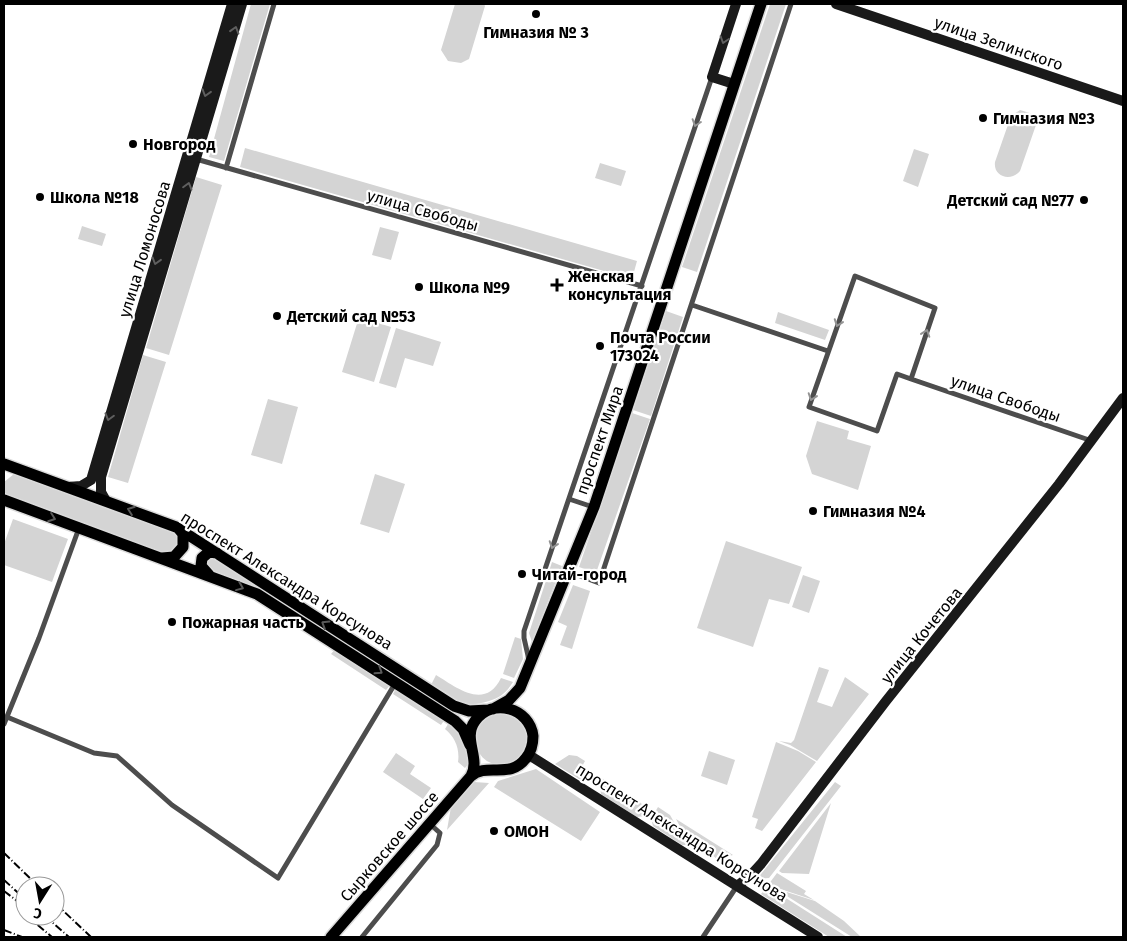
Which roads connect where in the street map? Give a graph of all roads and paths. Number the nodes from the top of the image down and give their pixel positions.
1 (232, 4) edge
2 (242, 4) edge
3 (274, 4) edge
4 (736, 4) edge
5 (761, 4) edge
6 (791, 4) edge
7 (836, 4) edge
8 (220, 63) junction
9 (712, 77) junction
10 (734, 84) junction
11 (1123, 101) edge
12 (196, 159) junction
13 (226, 168) junction
14 (170, 231) junction
15 (642, 286) junction
16 (692, 305) junction
17 (828, 351) junction
18 (911, 379) junction
19 (1123, 398) edge
20 (1092, 441) junction
21 (4, 464) edge
22 (21, 470) junction
23 (4, 473) edge
24 (96, 481) junction
25 (68, 487) junction
26 (569, 499) junction
27 (4, 501) edge
28 (106, 501) junction
29 (594, 507) junction
30 (176, 527) junction
31 (79, 528) junction
32 (217, 553) junction
33 (162, 558) junction
34 (568, 572) junction
35 (212, 576) junction
36 (530, 666) junction
37 (396, 682) junction
38 (523, 683) junction
39 (491, 709) junction
40 (7, 717) junction
41 (528, 722) junction
42 (4, 724) edge
43 (471, 748) junction
44 (528, 755) junction
45 (500, 771) junction
46 (471, 776) junction
47 (429, 824) junction
48 (736, 886) junction
49 (331, 937) edge
50 (362, 937) edge
51 (703, 937) edge
52 (818, 937) edge

1 - 8 main road, улица Ломоносова
8 -> 2 main road, улица Ломоносова
3 - 13 street
4 -> 9 main road
5 - 10 main road, проспект Мира
6 - 16 street
7 - 11 main road, улица Зелинского
8 - 12 main road, улица Ломоносова
8 -> 14 main road, улица Ломоносова
9 - 10 main road
9 -> 15 street
10 - 29 main road, проспект Мира
12 - 13 street, улица Свободы
14 -> 12 main road, улица Ломоносова
13 - 15 street, улица Свободы
14 - 24 main road, улица Ломоносова
15 - 26 street
16 - 17 street
16 - 34 street
17 -> 18 street, улица Свободы
18 -> 17 street, улица Свободы
18 - 20 street, улица Свободы
19 - 20 main road, улица Кочетова
20 - 48 main road, улица Кочетова
21 - 22 main road, проспект Александра Корсунова
22 - 23 main road
22 - 25 main road, проспект Александра Корсунова
24 - 25 main road
24 - 28 main road
25 - 28 main road, проспект Александра Корсунова
26 - 29 street
26 -> 36 street
27 -> 31 main road, проспект Александра Корсунова
30 -> 28 main road, проспект Александра Корсунова
29 - 34 main road, проспект Мира
30 - 32 main road, проспект Александра Корсунова
30 - 33 main road
31 - 33 main road, проспект Александра Корсунова
31 - 40 street
32 - 35 main road
39 -> 32 main road, проспект Александра Корсунова
33 - 35 main road, проспект Александра Корсунова
34 - 36 main road, проспект Мира
35 -> 37 main road, проспект Александра Корсунова
36 - 38 main road, проспект Мира
37 - 40 street
37 - 43 main road, проспект Александра Корсунова
38 - 39 main road, проспект Мира
38 - 41 main road, проспект Мира
39 - 41 main road
39 - 43 main road
40 - 42 street
41 - 44 main road
43 - 45 main road
43 - 46 main road
44 - 45 main road
44 - 48 main road, проспект Александра Корсунова
45 - 46 main road
46 - 47 main road, Сырковское шоссе
47 - 49 main road, Сырковское шоссе
47 - 50 street
48 - 51 street
48 - 52 main road, проспект Александра Корсунова

